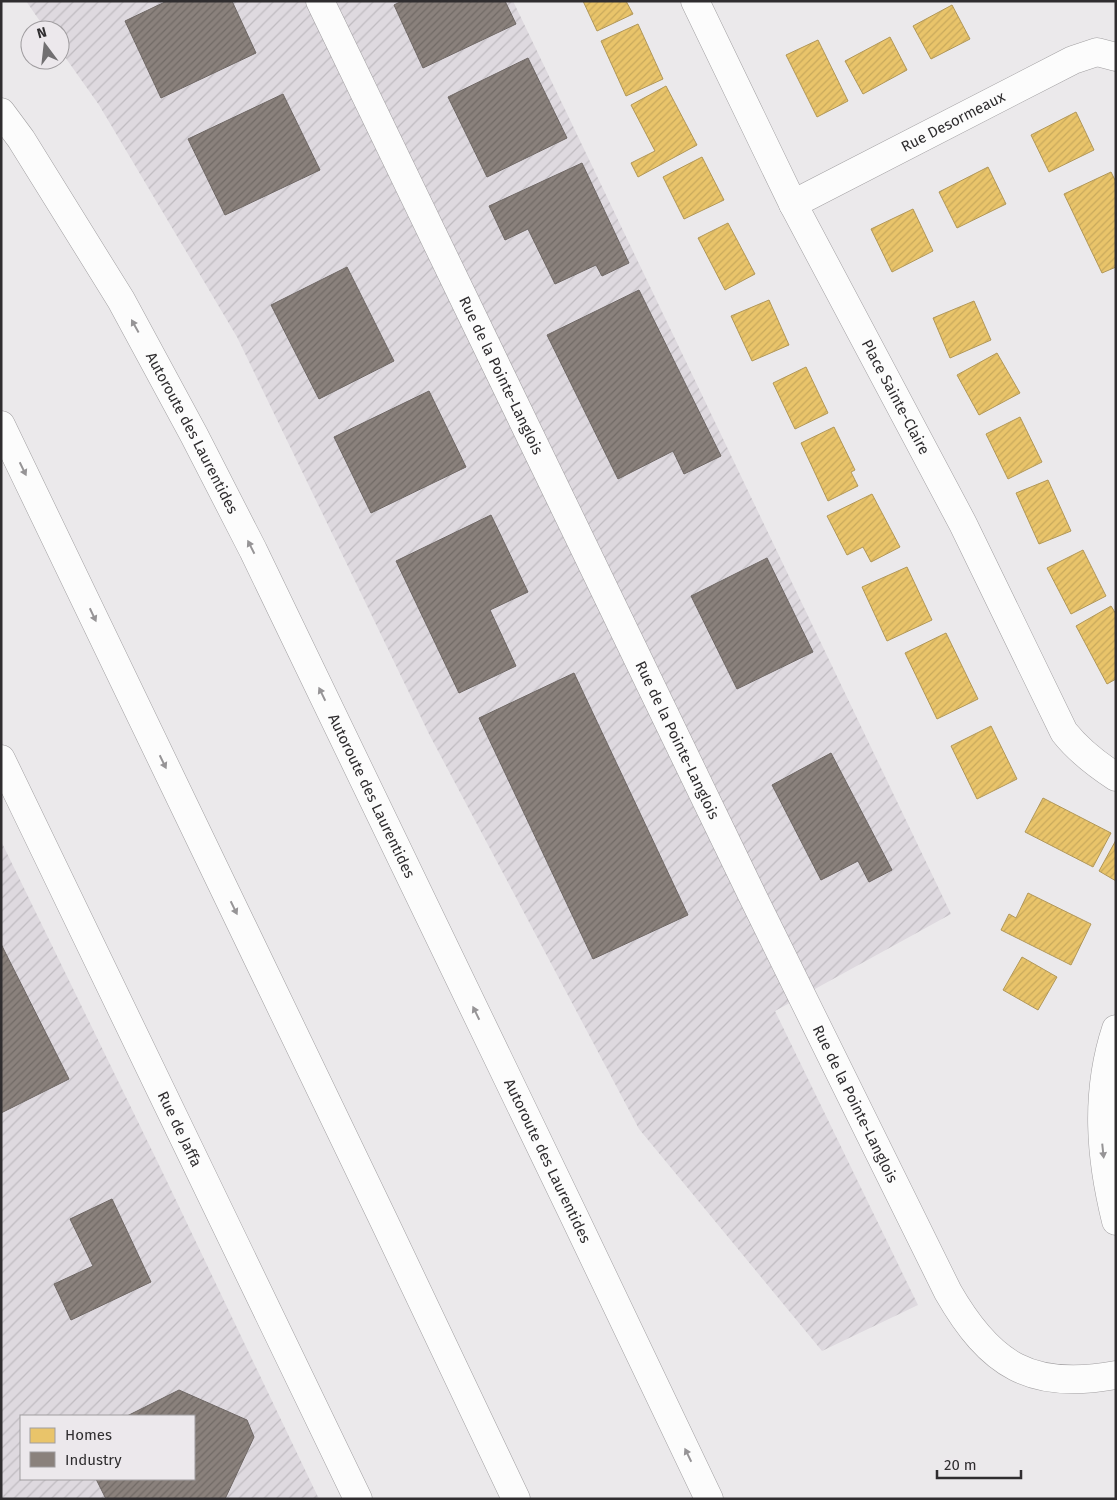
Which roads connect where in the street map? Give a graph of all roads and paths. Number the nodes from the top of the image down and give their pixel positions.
1 (320, 1) edge
2 (695, 1) edge
3 (1116, 57) edge
4 (1, 112) edge
5 (793, 204) junction
6 (1, 425) edge
7 (1, 759) edge
8 (1116, 777) edge
9 (1116, 1029) edge
10 (1116, 1221) edge
11 (1116, 1375) edge
12 (358, 1499) edge
13 (516, 1499) edge
14 (709, 1499) edge

1 - 11 main road, Rue de la Pointe-Langlois
2 - 5 main road, Place Sainte-Claire
3 - 5 main road, Rue Desormeaux
14 -> 4 main road, Autoroute des Laurentides
5 - 8 main road, Place Sainte-Claire
6 -> 13 main road
7 - 12 main road, Rue de Jaffa
9 -> 10 main road

